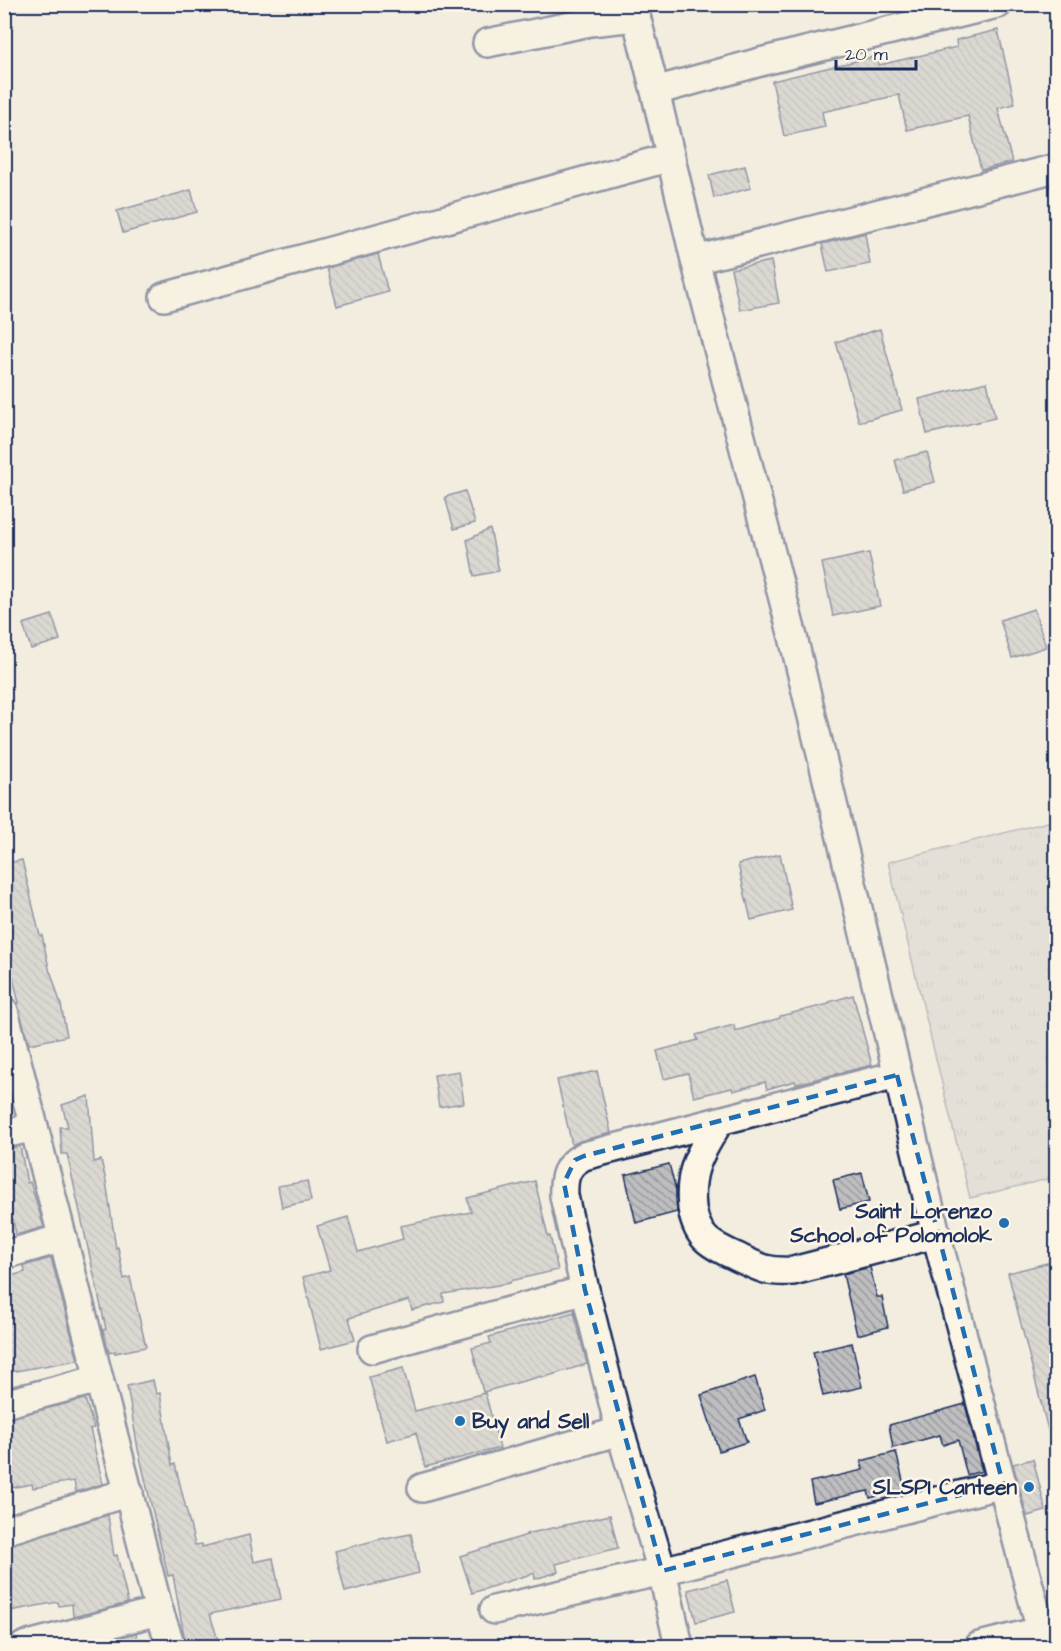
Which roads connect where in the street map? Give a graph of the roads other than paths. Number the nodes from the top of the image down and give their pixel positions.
1 (998, 4) edge
2 (634, 11) edge
3 (487, 43) dead end
4 (655, 91) junction
5 (671, 157) junction
6 (1056, 168) edge
7 (694, 260) junction
8 (164, 297) dead end
9 (4, 1011) edge
10 (897, 1075) junction
11 (719, 1122) junction
12 (34, 1127) junction
13 (4, 1134) edge
14 (936, 1234) junction
15 (63, 1238) junction
16 (4, 1255) edge
17 (585, 1290) junction
18 (372, 1349) dead end
19 (99, 1379) junction
20 (4, 1404) edge
21 (620, 1431) junction
22 (1003, 1484) junction
23 (422, 1488) dead end
24 (129, 1492) junction
25 (4, 1531) edge
26 (662, 1571) junction
27 (159, 1611) junction
28 (494, 1611) dead end
29 (1049, 1629) edge
30 (24, 1647) edge
31 (171, 1647) edge
32 (679, 1647) edge
33 (979, 1647) edge

1 - 4 street
2 - 3 street
2 - 4 street
4 - 5 street
5 - 7 street
5 - 8 street
6 - 7 street
7 - 10 street
9 - 12 street
10 - 11 street
10 - 14 street
11 - 14 street
11 - 17 street
12 - 13 street
12 - 15 street
14 - 22 street
15 - 16 street
15 - 19 street
17 - 18 street
17 - 21 street
19 - 20 street
19 - 24 street
21 - 23 street
21 - 26 street
22 - 26 street
22 - 29 street
24 - 25 street
24 - 27 street
26 - 28 street
26 - 32 street
27 - 30 street
27 - 31 street
29 - 33 street

